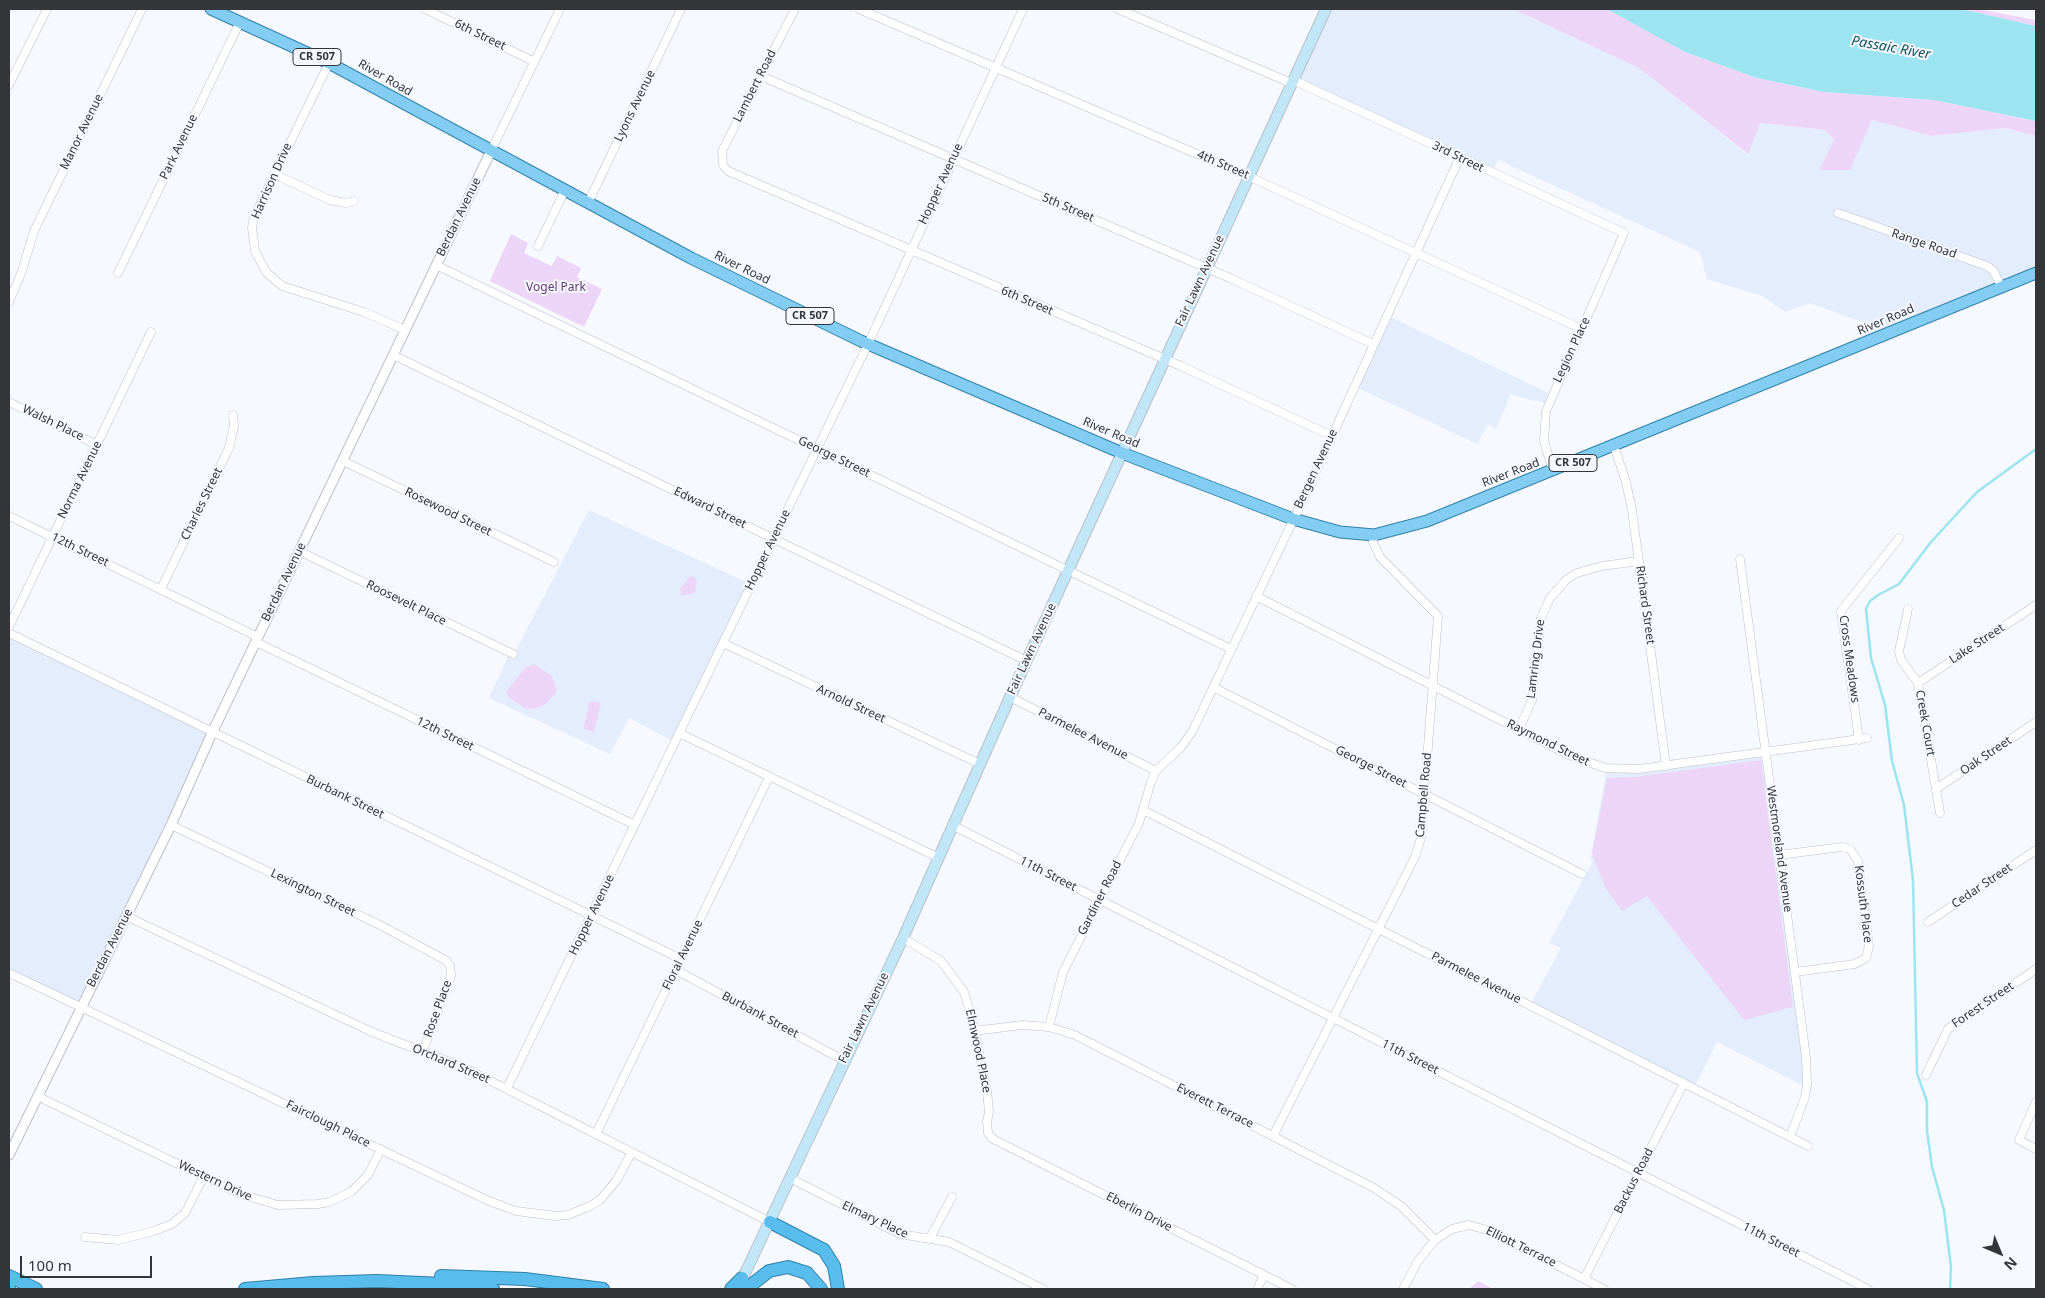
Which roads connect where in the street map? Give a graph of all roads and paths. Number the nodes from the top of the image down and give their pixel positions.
1 (47, 9) edge
2 (142, 9) edge
3 (211, 9) edge
4 (425, 9) edge
5 (560, 9) edge
6 (681, 9) edge
7 (795, 9) edge
8 (860, 9) edge
9 (1022, 9) edge
10 (1118, 9) edge
11 (1326, 9) edge
12 (240, 22) junction
13 (535, 62) junction
14 (329, 63) junction
15 (996, 67) junction
16 (761, 76) junction
17 (1292, 82) junction
18 (9, 85) edge
19 (490, 151) junction
20 (1460, 157) junction
21 (953, 159) junction
22 (723, 165) joint
23 (274, 174) junction
24 (1248, 176) junction
25 (565, 190) junction
26 (354, 201) dead end
27 (588, 202) junction
28 (1838, 213) dead end
29 (1624, 233) joint
30 (538, 246) dead end
31 (911, 250) junction
32 (1416, 252) junction
33 (436, 265) junction
34 (1206, 268) junction
35 (118, 273) dead end
36 (2036, 273) edge
37 (2001, 286) junction
38 (9, 302) edge
39 (1582, 329) junction
40 (405, 330) junction
41 (151, 332) dead end
42 (868, 344) junction
43 (1373, 344) junction
44 (393, 355) junction
45 (1164, 360) junction
46 (9, 402) edge
47 (233, 415) dead end
48 (1332, 436) junction
49 (97, 444) junction
50 (1614, 446) junction
51 (817, 448) junction
52 (1122, 452) junction
53 (343, 461) junction
54 (1553, 471) junction
55 (9, 516) edge
56 (1293, 519) junction
57 (1374, 535) junction
58 (52, 537) junction
59 (774, 538) junction
60 (1899, 538) dead end
61 (299, 552) junction
62 (1740, 559) dead end
63 (1639, 560) junction
64 (554, 562) dead end
65 (1069, 570) junction
66 (161, 589) junction
67 (1256, 596) junction
68 (2036, 605) edge
69 (1908, 609) dead end
70 (9, 627) edge
71 (9, 633) edge
72 (257, 640) junction
73 (723, 643) junction
74 (1231, 649) junction
75 (513, 654) dead end
76 (1027, 661) junction
77 (1918, 682) junction
78 (1434, 686) junction
79 (1213, 687) junction
80 (1010, 697) junction
81 (2036, 722) edge
82 (1519, 730) junction
83 (212, 733) junction
84 (679, 733) junction
85 (1864, 739) joint
86 (1766, 752) junction
87 (980, 764) junction
88 (1666, 766) junction
89 (1156, 770) junction
90 (769, 777) junction
91 (1936, 789) junction
92 (1425, 794) junction
93 (1144, 810) junction
94 (1940, 813) dead end
95 (171, 825) junction
96 (635, 825) junction
97 (952, 825) junction
98 (2036, 850) edge
99 (1780, 855) junction
100 (937, 857) junction
101 (1582, 874) dead end
102 (1100, 900) junction
103 (591, 915) junction
104 (126, 916) junction
105 (1928, 922) dead end
106 (1379, 929) junction
107 (903, 938) junction
108 (681, 958) junction
109 (450, 966) joint
110 (2036, 969) edge
111 (676, 970) junction
112 (1795, 972) junction
113 (9, 973) edge
114 (80, 1007) junction
115 (1333, 1018) junction
116 (1049, 1027) junction
117 (974, 1031) junction
118 (423, 1051) junction
119 (844, 1060) junction
120 (1926, 1075) dead end
121 (1684, 1083) junction
122 (508, 1088) junction
123 (37, 1096) junction
124 (2036, 1102) edge
125 (988, 1133) joint
126 (596, 1134) junction
127 (1273, 1136) junction
128 (1790, 1137) junction
129 (1808, 1146) dead end
130 (382, 1149) junction
131 (2036, 1149) edge
132 (632, 1152) junction
133 (9, 1156) edge
134 (1638, 1173) junction
135 (204, 1176) junction
136 (790, 1178) junction
137 (952, 1197) dead end
138 (770, 1222) junction
139 (85, 1237) dead end
140 (930, 1238) junction
141 (1435, 1240) junction
142 (1264, 1275) junction
143 (9, 1276) edge
144 (1584, 1279) junction
145 (377, 1281) junction
146 (742, 1286) edge
147 (1852, 1286) edge
148 (36, 1289) edge
149 (245, 1289) edge
150 (493, 1289) edge
151 (603, 1289) edge
152 (731, 1289) edge
153 (821, 1289) edge
154 (838, 1289) edge
155 (1043, 1289) edge
156 (1256, 1289) edge
157 (1292, 1289) edge
158 (1403, 1289) edge
159 (1604, 1289) edge
160 (1868, 1289) edge

1 - 18 street
2 - 38 street, Manor Avenue
3 - 12 main road, River Road / CR 507
4 - 13 street, 6th Street
5 - 13 street, Berdan Avenue
6 - 27 street, Lyons Avenue
7 - 16 street, Lambert Road
8 - 15 street, 4th Street
9 - 15 street, Hopper Avenue
10 - 17 street, 3rd Street
11 - 17 main road, Fair Lawn Avenue
12 - 14 main road, River Road / CR 507
12 - 35 street, Park Avenue
13 - 19 street, Berdan Avenue
14 - 19 main road, River Road / CR 507
14 - 23 street, Harrison Drive
15 - 21 street, Hopper Avenue
15 - 24 street, 4th Street
16 - 21 street, 5th Street
16 - 22 street, Lambert Road
17 - 20 street, 3rd Street
17 - 24 main road, Fair Lawn Avenue
19 - 25 main road, River Road / CR 507
19 - 33 street, Berdan Avenue
20 - 29 street, 3rd Street
20 - 32 street, Bergen Avenue
21 - 31 street, Hopper Avenue
21 - 34 street, 5th Street
22 - 31 street, 6th Street
23 - 26 street
23 - 40 street, Harrison Drive
24 - 32 street, 4th Street
24 - 34 main road, Fair Lawn Avenue
25 - 27 main road, River Road / CR 507
25 - 30 street
27 - 42 main road, River Road / CR 507
28 - 37 street, Range Road
29 - 39 street, Legion Place
31 - 42 street, Hopper Avenue
31 - 45 street, 6th Street
32 - 39 street, 4th Street
32 - 43 street, Bergen Avenue
33 - 40 street, Berdan Avenue
33 - 51 street, George Street
34 - 43 street, 5th Street
34 - 45 main road, Fair Lawn Avenue
36 - 37 main road, River Road / CR 507
37 - 50 main road, River Road / CR 507
39 - 54 street, Legion Place
40 - 44 street, Berdan Avenue
41 - 49 street, Norma Avenue
42 - 51 street, Hopper Avenue
42 - 52 main road, River Road / CR 507
43 - 48 street, Bergen Avenue
44 - 53 street, Berdan Avenue
44 - 59 street, Edward Street
45 - 48 street, 6th Street
45 - 52 main road, Fair Lawn Avenue
46 - 49 street, Walsh Place
47 - 66 street, Charles Street
48 - 56 street, Bergen Avenue
49 - 58 street, Norma Avenue
50 - 54 main road, River Road / CR 507
50 - 63 street, Richard Street
51 - 59 street, Hopper Avenue
51 - 65 street, George Street
52 - 56 main road, River Road / CR 507
52 - 65 main road, Fair Lawn Avenue
53 - 61 street, Berdan Avenue
53 - 64 street, Rosewood Street
54 - 57 main road, River Road / CR 507
55 - 58 street, 12th Street
56 - 57 main road, River Road / CR 507
56 - 67 street, Bergen Avenue
57 - 78 street, Campbell Road
58 - 66 street, 12th Street
58 - 70 street, Norma Avenue
59 - 73 street, Hopper Avenue
59 - 76 street, Edward Street
60 - 85 street, Cross Meadows
61 - 72 street, Berdan Avenue
61 - 75 street, Roosevelt Place
62 - 86 street, Westmoreland Avenue
63 - 82 street, Lamring Drive
63 - 88 street, Richard Street
65 - 74 street, George Street
65 - 76 main road, Fair Lawn Avenue
66 - 72 street, 12th Street
67 - 74 street, Bergen Avenue
67 - 78 street, Raymond Street
68 - 77 street, Lake Street
69 - 77 street, Creek Court
71 - 83 street, Burbank Street
72 - 83 street, Berdan Avenue
72 - 96 street, 12th Street
73 - 84 street, Hopper Avenue
73 - 87 street, Arnold Street
74 - 79 street, Bergen Avenue
76 - 80 main road, Fair Lawn Avenue
77 - 91 street, Creek Court
78 - 82 street, Raymond Street
78 - 92 street, Campbell Road
79 - 89 street, Bergen Avenue
79 - 92 street, George Street
80 - 87 main road, Fair Lawn Avenue
80 - 89 street, Parmelee Avenue
81 - 91 street, Oak Street
82 - 88 street, Raymond Street
83 - 95 street, Berdan Avenue
83 - 103 street, Burbank Street
84 - 90 street
84 - 96 street, Hopper Avenue
85 - 86 street, Raymond Street
86 - 88 street, Raymond Street
86 - 99 street, Westmoreland Avenue
87 - 97 main road, Fair Lawn Avenue
89 - 93 street, Gardiner Road
90 - 100 street
90 - 108 street, Floral Avenue
91 - 94 street, Creek Court
92 - 101 street, George Street
92 - 106 street, Campbell Road
93 - 102 street, Gardiner Road
93 - 106 street, Parmelee Avenue
95 - 104 street, Berdan Avenue
95 - 109 street, Lexington Street
96 - 103 street, Hopper Avenue
97 - 100 main road, Fair Lawn Avenue
97 - 102 street, 11th Street
98 - 105 street, Cedar Street
99 - 112 street, Westmoreland Avenue
99 - 112 street, Kossuth Place
100 - 107 main road, Fair Lawn Avenue
102 - 115 street, 11th Street
102 - 116 street, Gardiner Road
103 - 108 street, Burbank Street
103 - 122 street, Hopper Avenue
104 - 114 street, Berdan Avenue
104 - 118 street, Orchard Street
106 - 115 street, Campbell Road
106 - 121 street, Parmelee Avenue
107 - 117 street, Elmwood Place
107 - 119 main road, Fair Lawn Avenue
108 - 111 street, Floral Avenue
109 - 118 street, Rose Place
110 - 120 street, Forest Street
111 - 119 street, Burbank Street
111 - 126 street, Floral Avenue
112 - 128 street, Westmoreland Avenue
113 - 114 street, Fairclough Place
114 - 123 street, Berdan Avenue
114 - 130 street, Fairclough Place
115 - 127 street, Campbell Road
115 - 134 street, 11th Street
116 - 117 street, Everett Terrace
116 - 127 street, Everett Terrace
117 - 125 street, Elmwood Place
118 - 122 street, Orchard Street
119 - 136 main road, Fair Lawn Avenue
121 - 128 street, Parmelee Avenue
121 - 134 street, Backus Road
122 - 126 street, Orchard Street
123 - 133 street, Berdan Avenue
123 - 135 street, Western Drive
124 - 131 street
125 - 142 street, Eberlin Drive
126 - 132 street, Orchard Street
127 - 141 street, Everett Terrace
128 - 129 street, Parmelee Avenue
130 - 132 street, Fairclough Place
130 - 135 street, Western Drive
132 - 138 street, Orchard Street
134 - 144 street, Backus Road
134 - 147 street, 11th Street
135 - 139 street
136 - 138 main road, Fair Lawn Avenue
136 - 140 street, Elmary Place
137 - 140 street
138 - 146 main road, Fair Lawn Avenue
138 - 154 highway
140 - 155 street, Elmary Place
141 - 144 street, Elliott Terrace
141 - 158 street, Elliott Terrace
142 - 156 street
142 - 157 street, Eberlin Drive
143 - 148 highway
144 - 159 street, Elliott Terrace
145 - 149 highway
145 - 150 highway
145 - 151 highway
146 - 152 highway
146 - 153 highway
147 - 160 street, 11th Street

